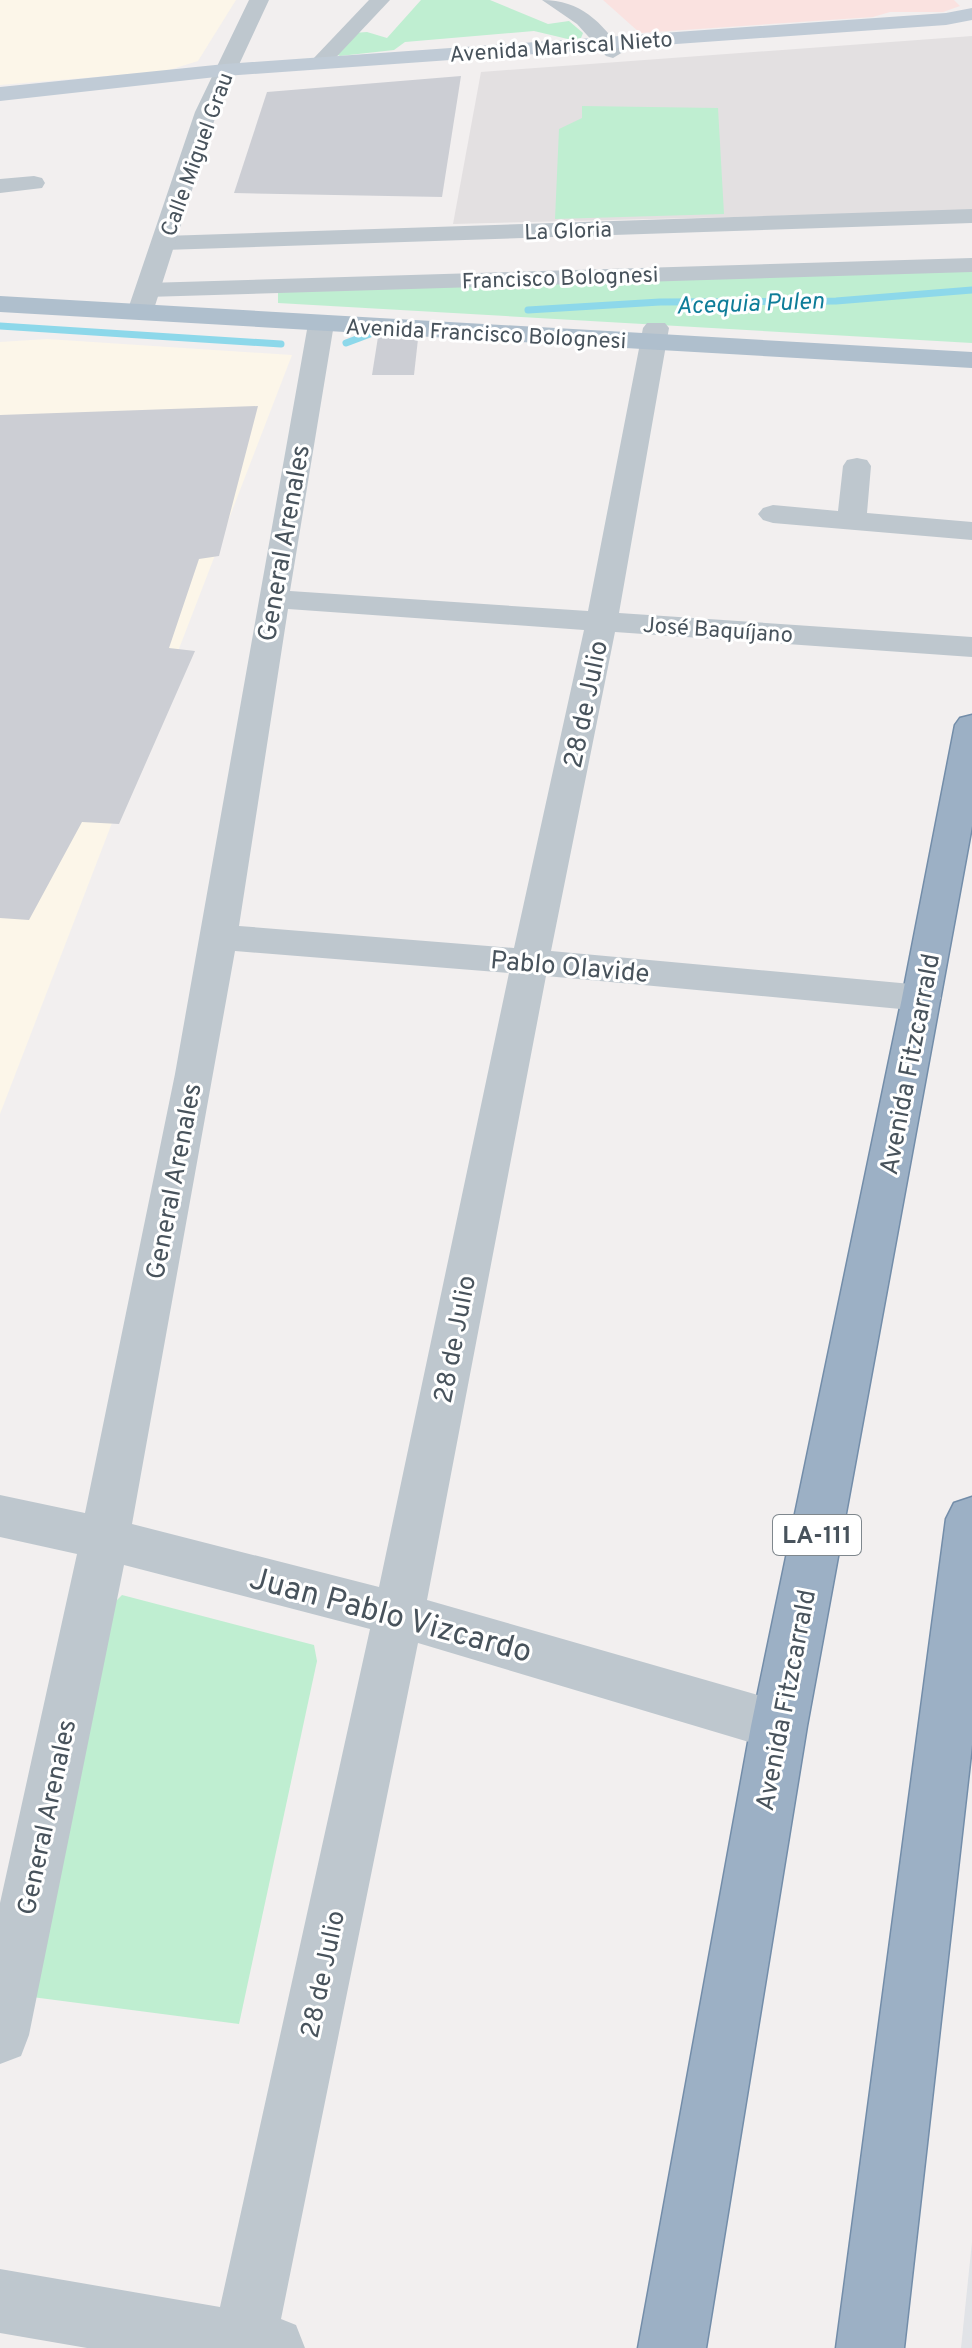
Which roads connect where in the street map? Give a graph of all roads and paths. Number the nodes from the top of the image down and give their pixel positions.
1 (259, 0) edge
2 (380, 0) edge
3 (552, 0) edge
4 (584, 0) edge
5 (972, 14) edge
6 (972, 27) edge
7 (636, 45) junction
8 (609, 47) junction
9 (319, 64) junction
10 (223, 76) junction
11 (0, 94) edge
12 (34, 183) dead end
13 (0, 186) edge
14 (972, 216) edge
15 (572, 230) junction
16 (164, 243) junction
17 (972, 265) edge
18 (580, 276) junction
19 (0, 291) edge
20 (144, 300) junction
21 (0, 304) edge
22 (321, 324) junction
23 (655, 335) junction
24 (972, 346) edge
25 (972, 360) edge
26 (857, 466) dead end
27 (773, 514) dead end
28 (852, 521) junction
29 (972, 531) edge
30 (273, 599) junction
31 (602, 621) junction
32 (972, 647) edge
33 (972, 725) edge
34 (219, 937) junction
35 (530, 962) junction
36 (922, 998) junction
37 (0, 1516) edge
38 (972, 1519) edge
39 (106, 1538) junction
40 (399, 1613) junction
41 (779, 1726) junction
42 (0, 2035) edge
43 (0, 2301) edge
44 (253, 2346) edge
45 (672, 2348) edge
46 (870, 2348) edge

1 - 10 street, Calle Miguel Grau
2 - 9 street
3 - 8 street
4 - 7 street
5 - 7 main road, Avenida Mariscal Nieto
6 - 7 main road, Avenida Mariscal Nieto
7 - 8 main road, Avenida Mariscal Nieto
8 - 9 main road, Avenida Mariscal Nieto
8 - 10 main road, Avenida Mariscal Nieto
9 - 10 main road, Avenida Mariscal Nieto
10 - 11 main road, Avenida Mariscal Nieto
10 - 16 street, Calle Miguel Grau
12 - 13 street
14 - 15 street, La Gloria
15 - 16 street, La Gloria
15 - 18 street
16 - 20 street, Calle Miguel Grau
17 - 18 street, Francisco Bolognesi
18 - 20 street, Francisco Bolognesi
19 - 20 main road, Avenida Francisco Bolognesi
20 - 21 main road, Avenida Francisco Bolognesi
20 - 22 main road, Avenida Francisco Bolognesi
20 - 23 main road, Avenida Francisco Bolognesi
22 - 23 main road, Avenida Francisco Bolognesi
22 - 30 street, General Arenales
23 - 24 main road, Avenida Francisco Bolognesi
23 - 25 main road, Avenida Francisco Bolognesi
23 - 31 street, 28 de Julio
26 - 28 street
27 - 28 street
28 - 29 street
30 - 31 street, José Baquíjano
30 - 34 street, General Arenales
31 - 32 street, José Baquíjano
31 - 35 street, 28 de Julio
33 - 36 highway, Avenida Fitzcarrald / LA-111
34 - 35 street, Pablo Olavide
34 - 39 street, General Arenales
35 - 36 street, Pablo Olavide
35 - 40 street, 28 de Julio
36 - 41 highway, Avenida Fitzcarrald / LA-111
37 - 39 street, Juan Pablo Vizcardo
38 - 46 highway
39 - 40 street, Juan Pablo Vizcardo
39 - 42 street, General Arenales
40 - 41 street, Juan Pablo Vizcardo
40 - 44 street, 28 de Julio
41 - 45 highway, Avenida Fitzcarrald / LA-111
43 - 44 street

